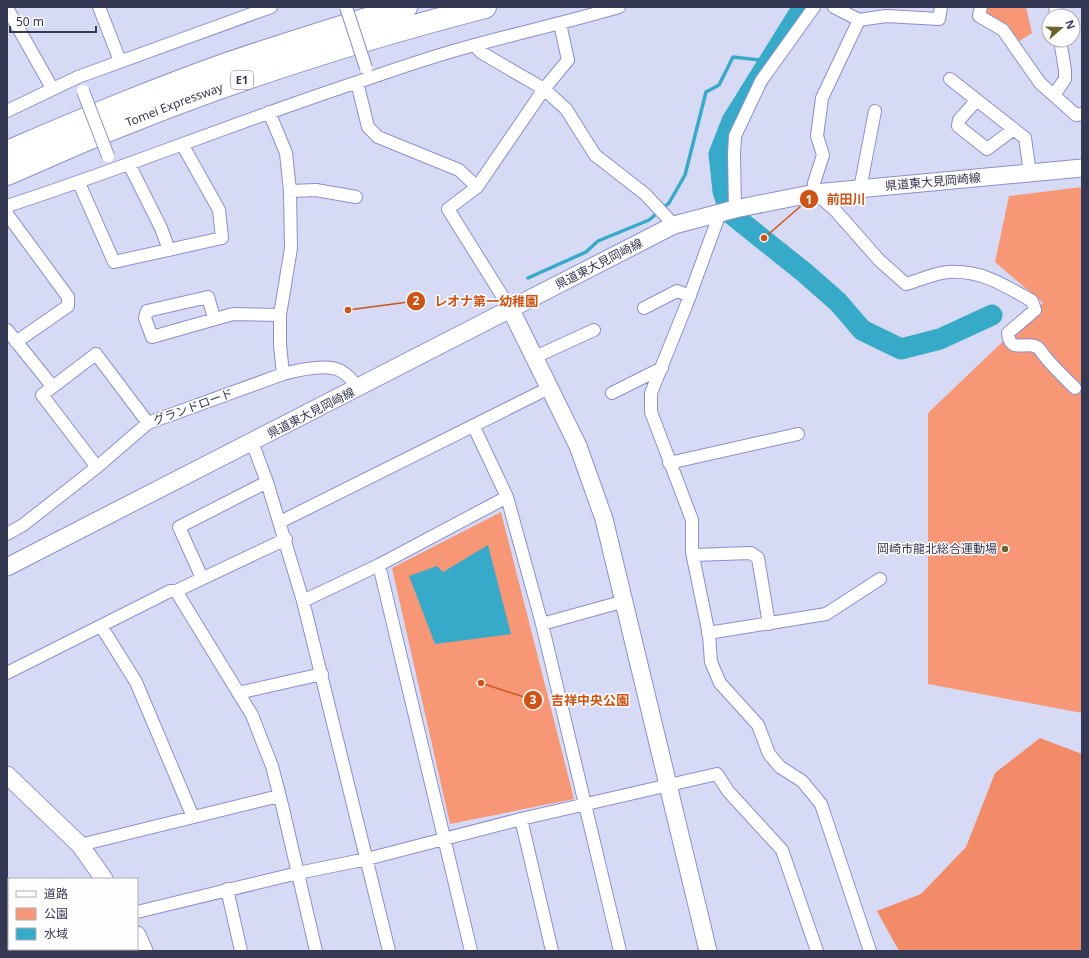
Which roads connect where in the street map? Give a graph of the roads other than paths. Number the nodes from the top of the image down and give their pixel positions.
1 (99, 7) edge
2 (271, 7) edge
3 (346, 7) edge
4 (406, 7) edge
5 (485, 7) edge
6 (619, 7) edge
7 (814, 7) edge
8 (834, 7) edge
9 (942, 7) edge
10 (981, 7) edge
11 (7, 8) edge
12 (858, 20) junction
13 (560, 24) junction
14 (474, 45) junction
15 (1061, 48) edge
16 (120, 61) junction
17 (364, 76) junction
18 (78, 77) junction
19 (950, 79) dead end
20 (52, 88) junction
21 (544, 89) junction
22 (1054, 95) junction
23 (977, 100) junction
24 (7, 111) edge
25 (875, 111) dead end
26 (269, 112) junction
27 (1082, 114) edge
28 (1014, 129) junction
29 (182, 144) junction
30 (7, 152) edge
31 (129, 164) junction
32 (114, 168) junction
33 (1082, 168) edge
34 (1030, 173) junction
35 (7, 174) edge
36 (79, 183) junction
37 (477, 187) junction
38 (860, 189) junction
39 (290, 190) junction
40 (815, 193) junction
41 (356, 197) dead end
42 (7, 206) edge
43 (727, 211) junction
44 (7, 214) edge
45 (674, 225) junction
46 (169, 250) junction
47 (690, 296) junction
48 (644, 308) dead end
49 (511, 310) junction
50 (280, 315) junction
51 (214, 318) junction
52 (7, 330) edge
53 (594, 330) dead end
54 (16, 342) junction
55 (535, 357) junction
56 (662, 368) junction
57 (283, 374) junction
58 (52, 386) junction
59 (551, 388) junction
60 (1075, 388) dead end
61 (358, 389) junction
62 (612, 393) dead end
63 (148, 423) junction
64 (474, 426) junction
65 (798, 434) dead end
66 (252, 442) junction
67 (669, 463) junction
68 (97, 467) junction
69 (267, 482) junction
70 (507, 496) junction
71 (280, 522) junction
72 (7, 534) edge
73 (286, 539) junction
74 (693, 555) junction
75 (379, 565) junction
76 (7, 567) edge
77 (202, 578) junction
78 (880, 580) dead end
79 (176, 591) junction
80 (303, 601) junction
81 (625, 601) junction
82 (542, 624) junction
83 (769, 624) junction
84 (101, 626) junction
85 (708, 633) junction
86 (7, 673) edge
87 (322, 674) junction
88 (238, 693) junction
89 (7, 775) edge
90 (668, 786) junction
91 (279, 796) junction
92 (586, 805) junction
93 (193, 817) junction
94 (521, 819) junction
95 (444, 840) junction
96 (80, 845) junction
97 (367, 859) junction
98 (298, 873) junction
99 (103, 878) edge
100 (227, 889) junction
101 (138, 912) edge
102 (138, 937) edge
103 (144, 951) edge
104 (241, 951) edge
105 (316, 951) edge
106 (388, 951) edge
107 (471, 951) edge
108 (552, 951) edge
109 (620, 951) edge
110 (708, 951) edge
111 (817, 951) edge
112 (870, 951) edge

1 - 16 street
2 - 16 street
3 - 17 street, bridge
4 - 30 highway, Tomei Expressway / E1
5 - 35 highway, Tomei Expressway / E1
6 - 13 street
7 - 43 street
8 - 12 street
9 - 12 street
10 - 22 street
11 - 20 street
12 - 40 street
13 - 14 street
13 - 21 street
14 - 17 street
14 - 21 street
15 - 22 street
16 - 18 street
17 - 26 street
17 - 37 street
18 - 20 street
18 - 32 street, bridge
19 - 23 street
20 - 24 street
21 - 37 street
21 - 45 street
22 - 27 street
23 - 28 street
23 - 28 street
25 - 38 street
26 - 29 street
26 - 39 street
28 - 34 street
29 - 31 street
29 - 46 street
31 - 32 street
31 - 46 street
32 - 36 street
33 - 34 main road, 県道東大見岡崎線
34 - 38 main road, 県道東大見岡崎線
36 - 42 street
36 - 46 street
37 - 49 street
38 - 40 main road, 県道東大見岡崎線
39 - 41 street
39 - 50 street
40 - 43 main road, 県道東大見岡崎線
40 - 60 street
43 - 45 main road, 県道東大見岡崎線
43 - 47 street
44 - 54 street
45 - 49 main road, 県道東大見岡崎線
47 - 48 street
47 - 56 street
49 - 55 main road
49 - 61 main road, 県道東大見岡崎線
50 - 51 street
50 - 57 street
51 - 51 street
52 - 54 street
53 - 55 street
54 - 58 street
55 - 59 main road
56 - 62 street
56 - 67 street
57 - 61 street, グランドロード
57 - 63 street, グランドロード
58 - 63 street
58 - 68 street
59 - 64 street
59 - 81 main road
61 - 66 main road, 県道東大見岡崎線
63 - 68 street, グランドロード
64 - 70 street
64 - 71 street
65 - 67 street
66 - 69 street
66 - 76 main road, 県道東大見岡崎線
67 - 74 street
68 - 72 street, グランドロード
69 - 71 street
69 - 77 street
70 - 75 street
70 - 82 street
71 - 73 street
73 - 77 street
73 - 80 street
74 - 83 street
74 - 85 street
75 - 80 street
75 - 95 street
77 - 79 street
78 - 83 street
79 - 84 street
79 - 88 street
80 - 87 street
81 - 82 street
81 - 90 main road
82 - 92 street
83 - 85 street
84 - 86 street
84 - 93 street
85 - 112 street
87 - 88 street
87 - 97 street
88 - 91 street
89 - 96 main road
90 - 92 street
90 - 110 main road
90 - 111 street
91 - 93 street
91 - 98 street
92 - 94 street
92 - 109 street
93 - 96 street
94 - 95 street
94 - 108 street
95 - 97 street
95 - 107 street
96 - 99 main road
97 - 98 street
97 - 106 street
98 - 100 street
98 - 105 street
100 - 101 street
100 - 104 street
102 - 103 main road

